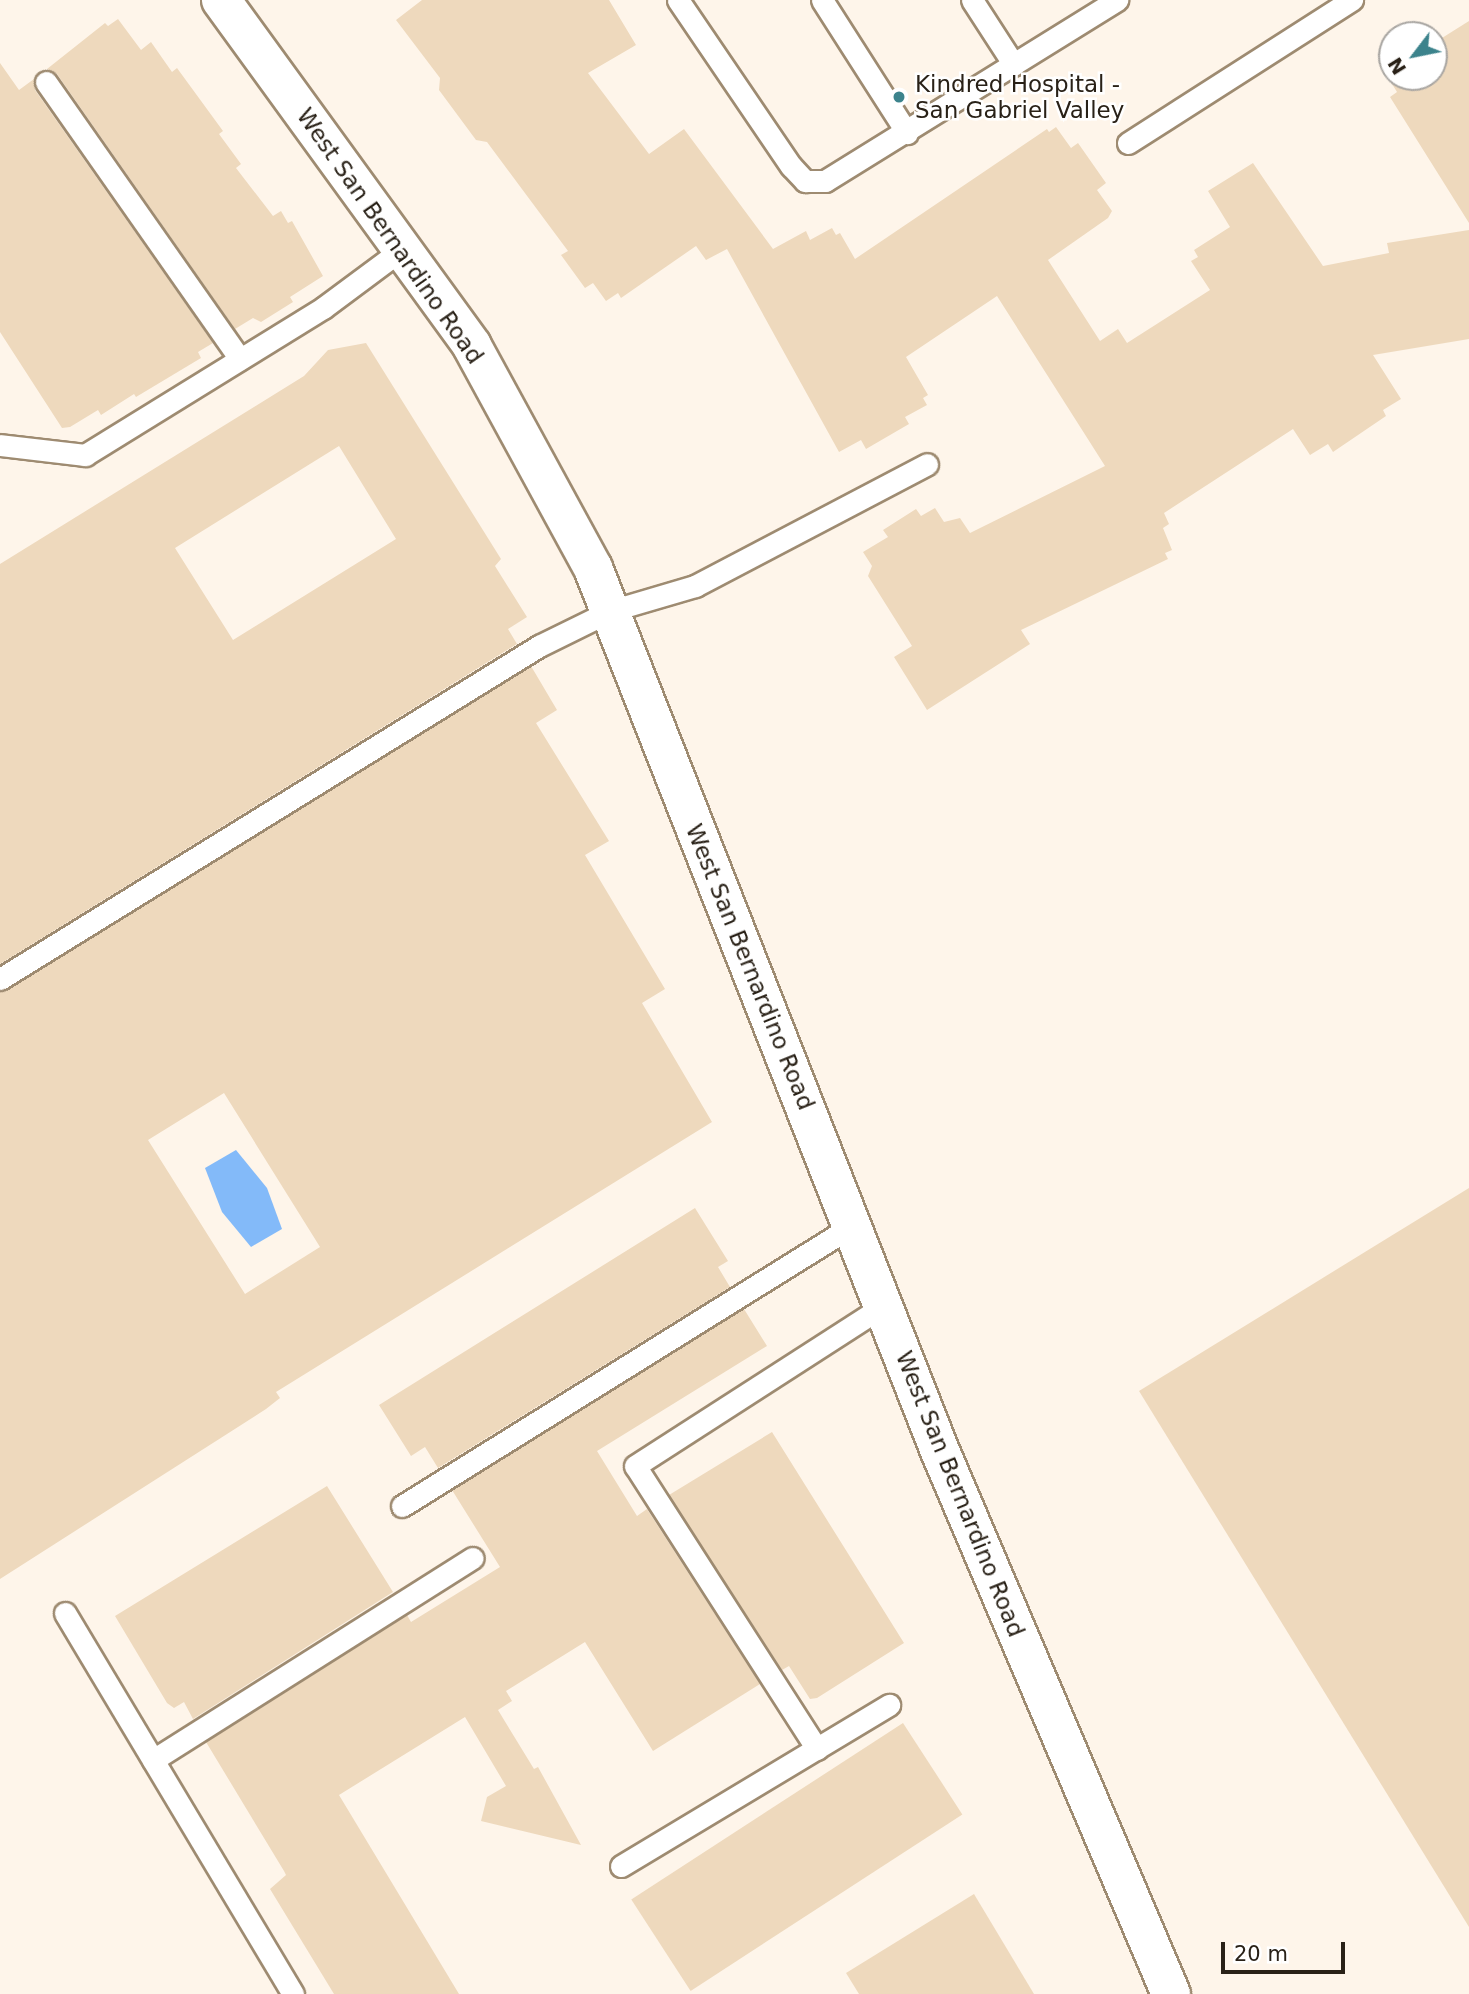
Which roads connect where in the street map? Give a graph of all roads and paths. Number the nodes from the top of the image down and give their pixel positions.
1 (220, 0) edge
2 (678, 0) edge
3 (822, 0) edge
4 (972, 0) edge
5 (1352, 0) edge
6 (1112, 1) edge
7 (1014, 65) junction
8 (46, 82) dead end
9 (907, 134) junction
10 (1128, 143) dead end
11 (401, 250) junction
12 (240, 359) junction
13 (0, 445) edge
14 (927, 464) dead end
15 (610, 611) junction
16 (0, 979) edge
17 (852, 1226) junction
18 (883, 1306) junction
19 (402, 1506) dead end
20 (472, 1558) dead end
21 (65, 1613) dead end
22 (889, 1705) dead end
23 (817, 1749) junction
24 (153, 1760) junction
25 (621, 1866) dead end
26 (293, 1994) edge
27 (1171, 1994) edge

1 - 11 street, West San Bernardino Road
2 - 9 lane
3 - 9 lane
4 - 7 lane
5 - 10 lane
6 - 7 lane
7 - 9 lane
8 - 12 lane
11 - 12 lane
11 - 15 street, West San Bernardino Road
12 - 13 lane
14 - 15 lane
15 - 16 lane
15 - 17 street, West San Bernardino Road
17 - 18 street, West San Bernardino Road
17 - 19 lane
18 - 23 lane
18 - 27 street, West San Bernardino Road
20 - 24 lane
21 - 24 lane
22 - 23 lane
23 - 25 lane
24 - 26 lane

